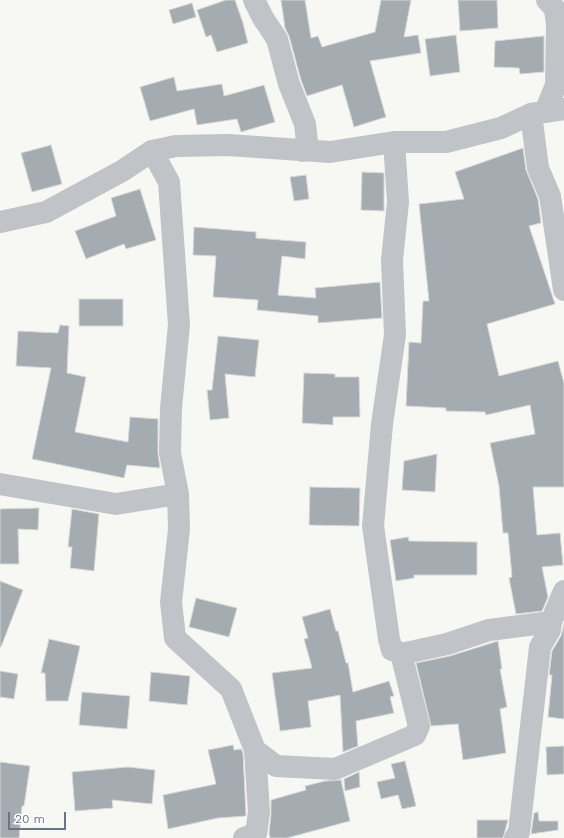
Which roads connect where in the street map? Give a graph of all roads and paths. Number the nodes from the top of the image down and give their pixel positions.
1 (254, 0) edge
2 (547, 0) edge
3 (547, 112) edge
4 (394, 142) junction
5 (152, 151) junction
6 (302, 151) junction
7 (0, 222) edge
8 (564, 290) edge
9 (0, 484) edge
10 (178, 494) junction
11 (564, 591) edge
12 (555, 627) edge
13 (401, 654) junction
14 (255, 750) junction
15 (253, 837) edge
16 (515, 838) edge

1 - 6 street
2 - 3 street
3 - 4 street
3 - 8 street
4 - 6 street
4 - 13 street
5 - 6 street
5 - 7 street
5 - 10 street
9 - 10 street
10 - 14 street
11 - 12 street
12 - 13 street
12 - 16 street
13 - 14 street
14 - 15 street

